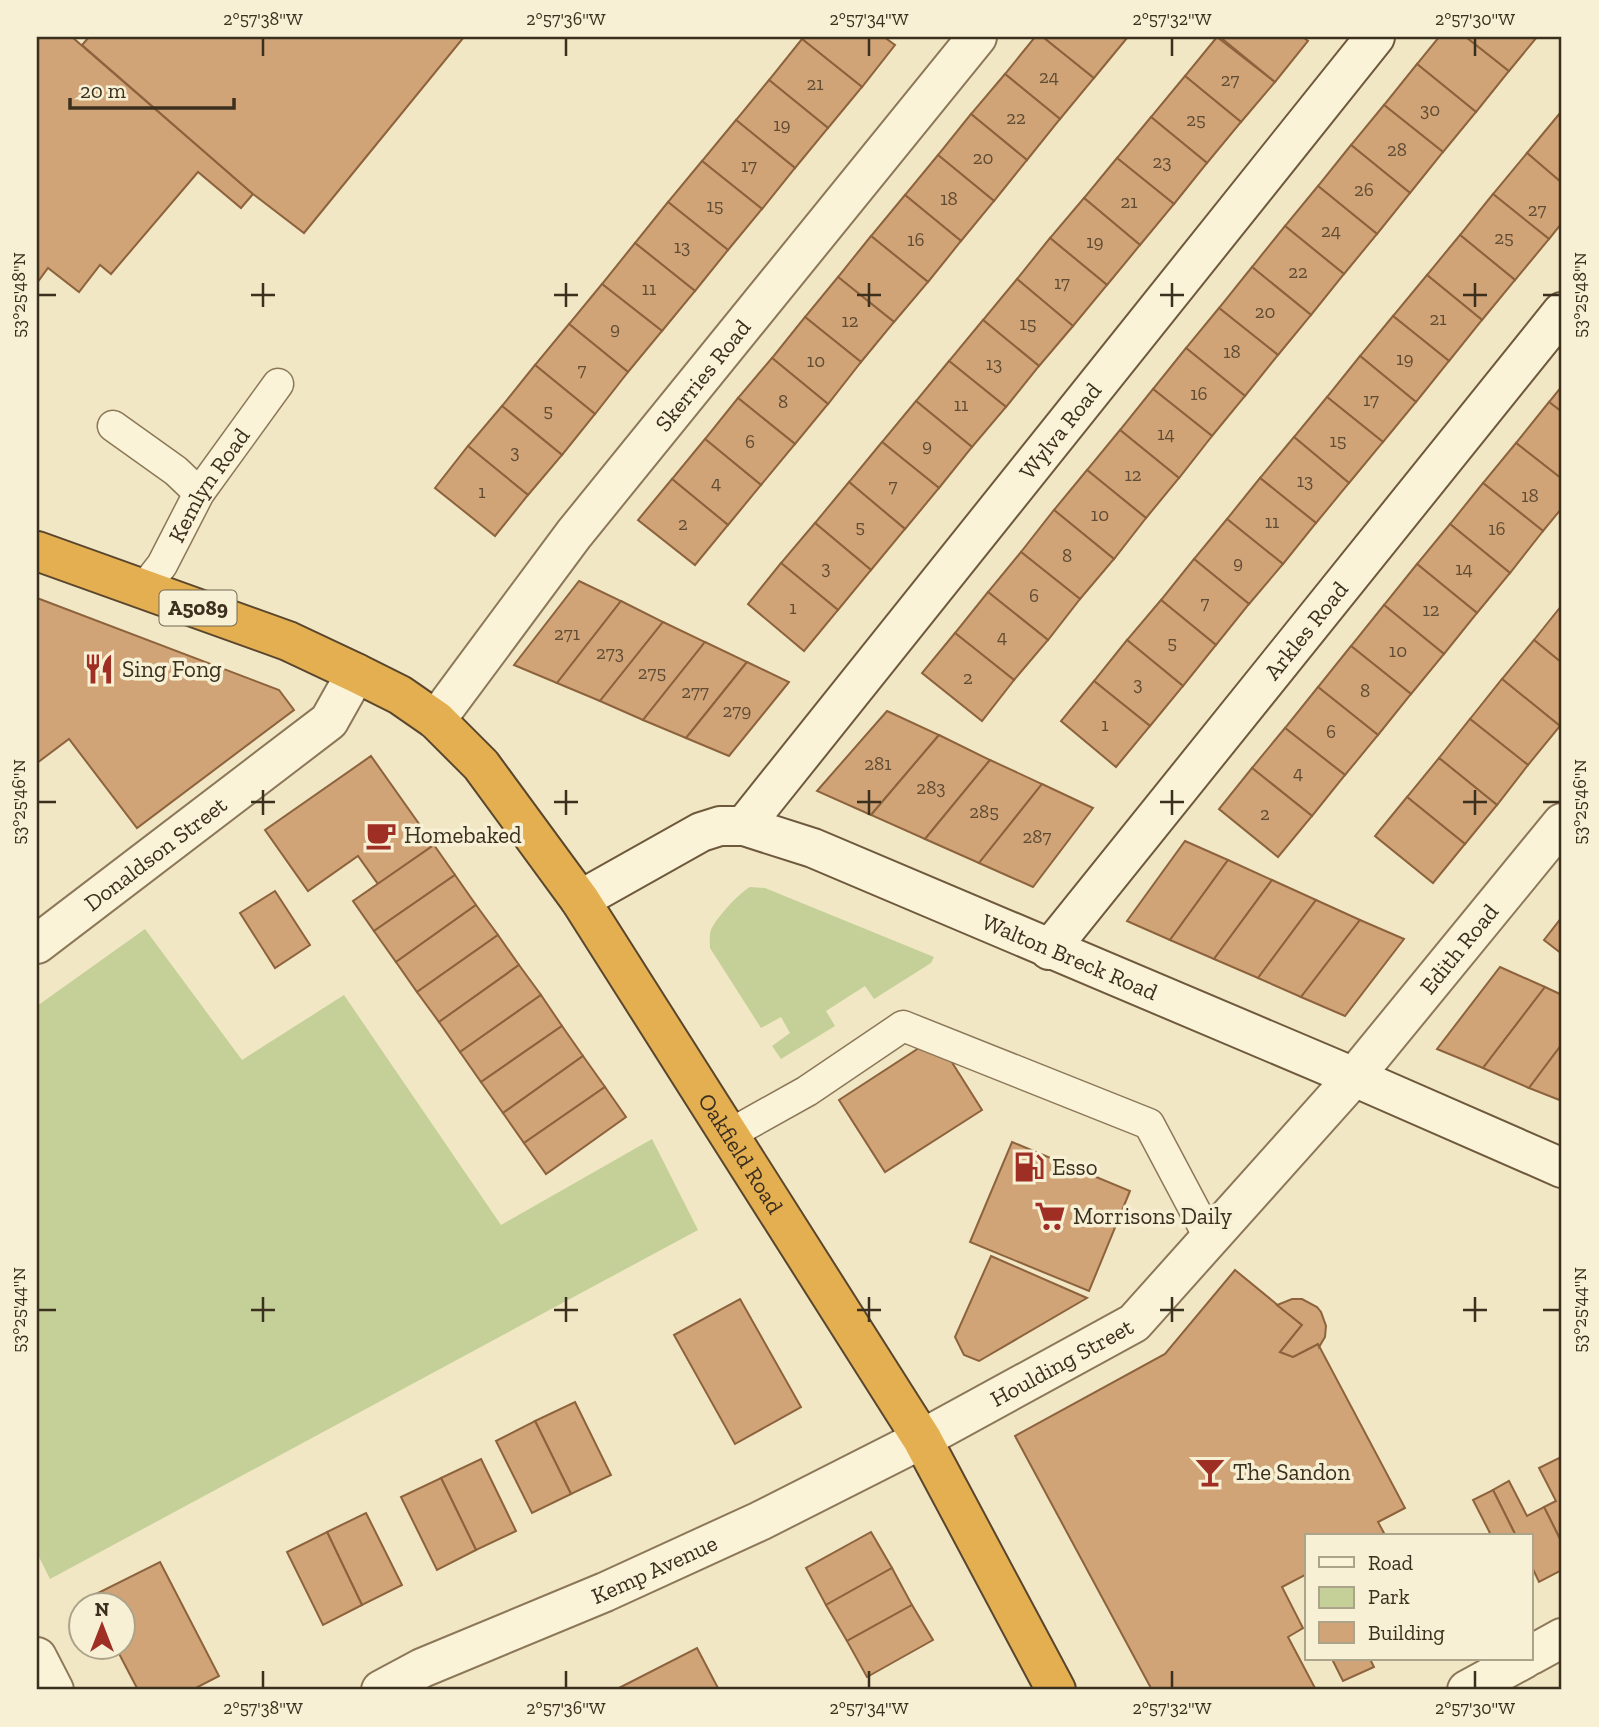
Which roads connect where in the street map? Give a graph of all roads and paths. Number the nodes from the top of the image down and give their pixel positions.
1 (977, 37) edge
2 (1375, 37) edge
3 (1562, 312) edge
4 (278, 384) dead end
5 (113, 426) dead end
6 (199, 493) junction
7 (37, 551) edge
8 (144, 588) junction
9 (356, 673) junction
10 (436, 720) junction
11 (1562, 823) edge
12 (744, 825) junction
13 (580, 900) junction
14 (37, 944) edge
15 (1049, 950) junction
16 (1354, 1077) junction
17 (730, 1134) junction
18 (1562, 1168) edge
19 (1210, 1239) junction
20 (922, 1439) junction
21 (1562, 1638) edge
22 (1532, 1654) edge
23 (37, 1657) edge
24 (1522, 1660) edge
25 (54, 1690) edge
26 (381, 1690) edge
27 (1056, 1690) edge
28 (1467, 1690) edge

1 - 10 street, Skerries Road
2 - 12 street, Wylva Road
3 - 15 street, Arkles Road
4 - 6 lane, Kemlyn Road
5 - 6 lane
6 - 8 lane, Kemlyn Road
7 - 8 highway, A5089
8 - 9 highway, A5089
9 - 10 highway, Oakfield Road / A5089
9 - 14 street, Donaldson Street
10 - 13 highway, Oakfield Road / A5089
11 - 16 street, Edith Road
12 - 13 street, Walton Breck Road
12 - 15 street, Walton Breck Road
13 - 17 highway, Oakfield Road / A5089
15 - 16 street, Walton Breck Road
16 - 18 street, Walton Breck Road
16 - 19 street, Houlding Street
17 - 19 lane
17 - 20 highway, Oakfield Road / A5089
19 - 20 street, Houlding Street
20 - 26 street, Kemp Avenue
20 - 27 highway, Oakfield Road / A5089
21 - 22 street
23 - 25 street
24 - 28 street

